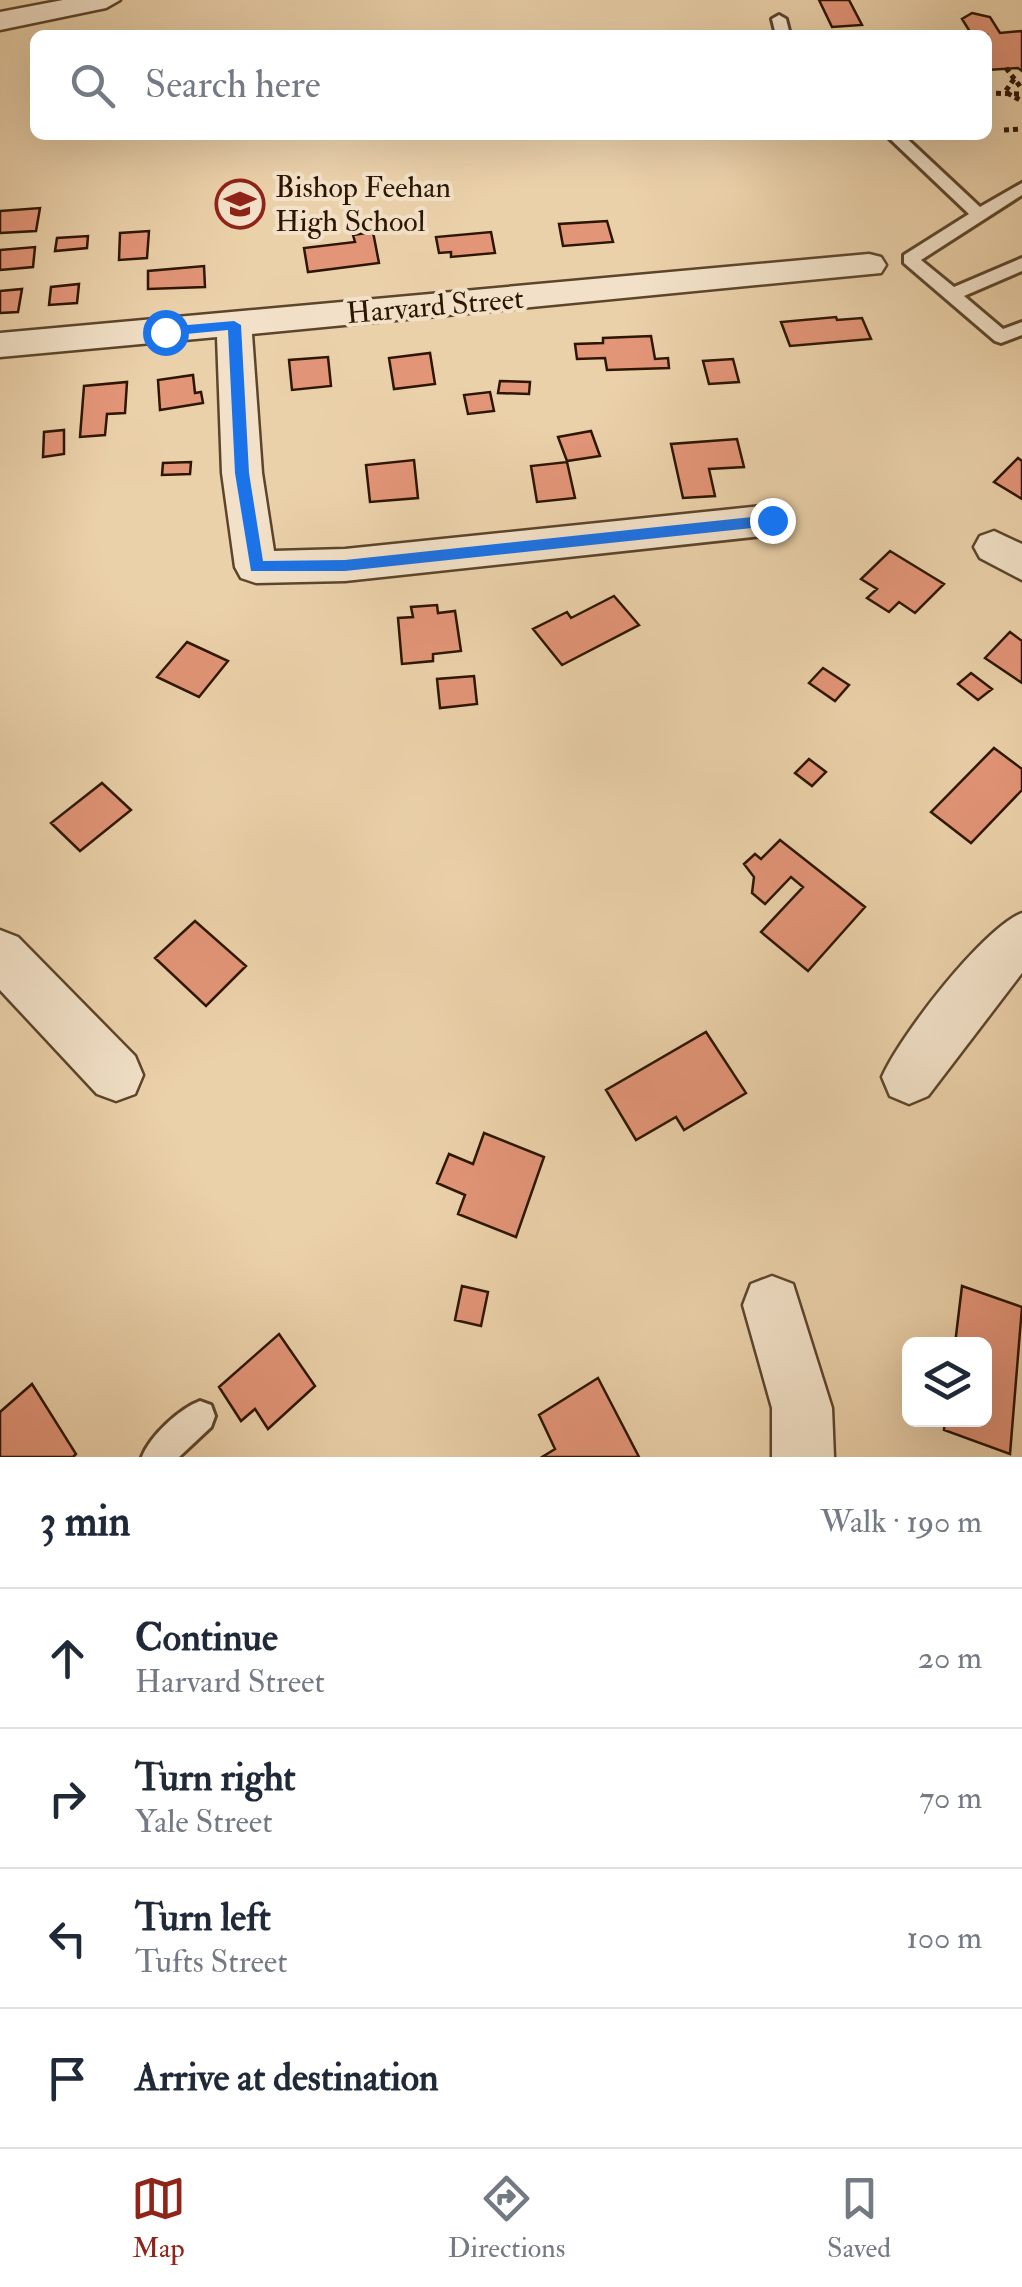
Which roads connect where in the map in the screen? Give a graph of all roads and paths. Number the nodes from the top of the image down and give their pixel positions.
1 (106, 0) edge
2 (0, 21) edge
3 (1006, 68) dead end
4 (1014, 79) junction
5 (1005, 92) junction
6 (992, 93) edge
7 (1022, 93) edge
8 (1022, 129) edge
9 (1004, 130) dead end
10 (899, 140) edge
11 (1020, 194) edge
12 (981, 216) junction
13 (1022, 264) edge
14 (869, 265) dead end
15 (952, 295) junction
16 (234, 325) junction
17 (1022, 328) edge
18 (0, 344) edge
19 (772, 520) dead end
20 (1022, 936) edge
21 (0, 954) edge
22 (116, 1075) dead end
23 (909, 1077) dead end
24 (772, 1305) dead end
25 (200, 1416) dead end
26 (157, 1457) edge
27 (803, 1457) edge

1 - 2 street
3 - 4 path
4 - 5 path
4 - 7 path
5 - 6 path
5 - 7 path
8 - 9 path
10 - 12 lane
11 - 12 lane
12 - 15 lane
13 - 15 lane
14 - 16 street, Harvard Street
15 - 17 lane
16 - 18 street, Harvard Street
16 - 19 street
20 - 23 street
21 - 22 street
24 - 27 street
25 - 26 lane

